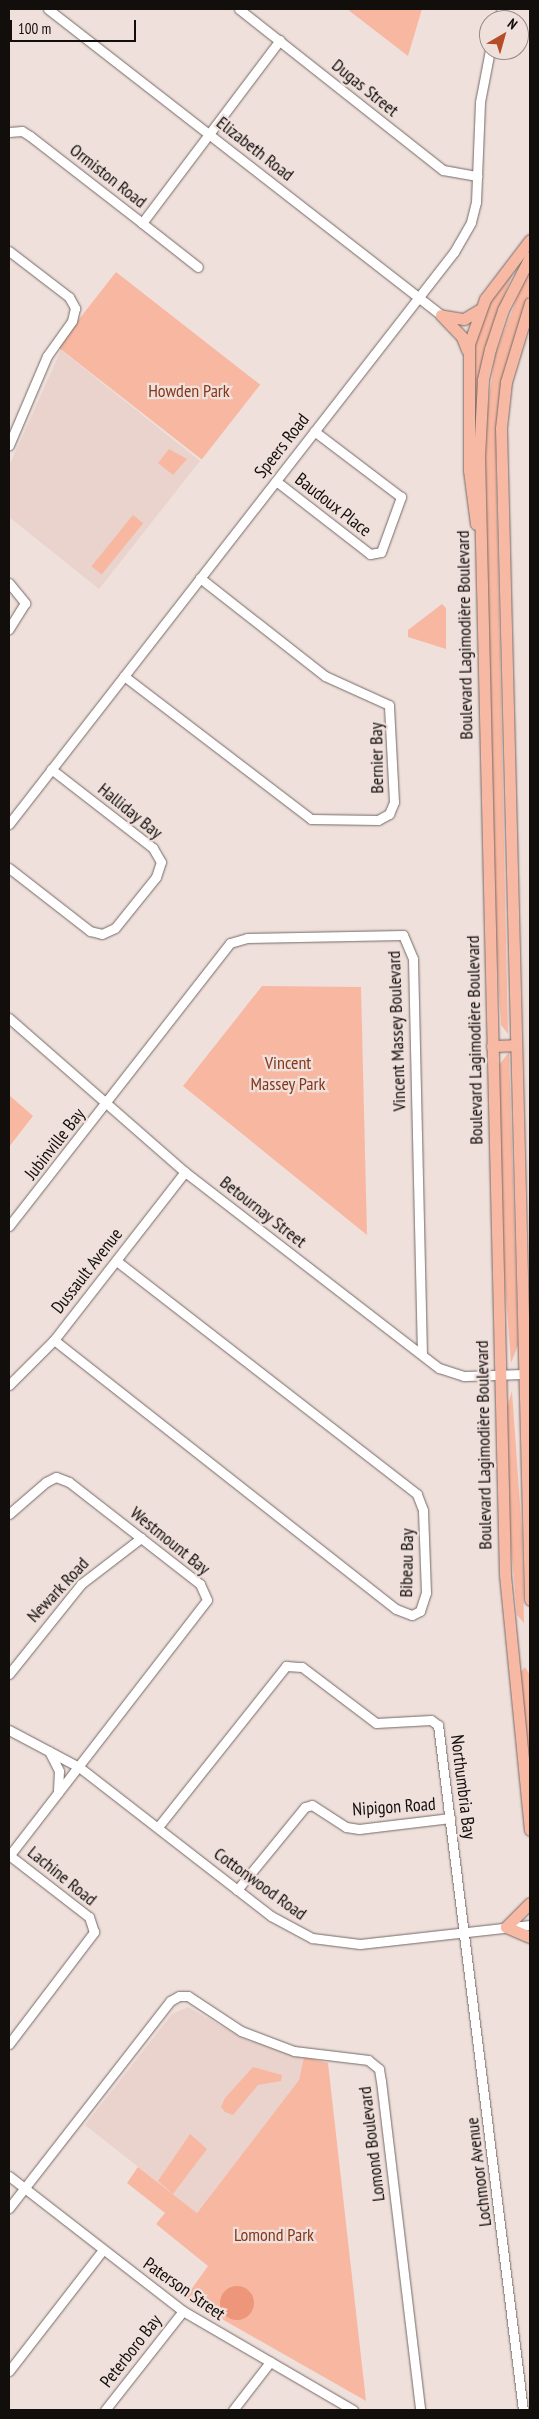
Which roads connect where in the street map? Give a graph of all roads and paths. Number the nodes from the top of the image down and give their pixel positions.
1 (48, 9) edge
2 (240, 9) edge
3 (280, 40) junction
4 (488, 60) edge
5 (9, 132) edge
6 (208, 133) junction
7 (477, 176) junction
8 (142, 223) junction
9 (530, 240) edge
10 (9, 251) edge
11 (530, 257) edge
12 (198, 267) dead end
13 (419, 297) junction
14 (530, 303) edge
15 (480, 308) junction
16 (442, 315) junction
17 (467, 354) junction
18 (314, 431) junction
19 (9, 445) edge
20 (276, 481) junction
21 (480, 541) junction
22 (200, 578) junction
23 (9, 583) edge
24 (9, 629) edge
25 (124, 676) junction
26 (52, 769) junction
27 (9, 824) edge
28 (9, 868) edge
29 (9, 1018) edge
30 (515, 1045) junction
31 (492, 1046) junction
32 (107, 1104) junction
33 (185, 1172) junction
34 (9, 1226) edge
35 (117, 1261) junction
36 (54, 1340) junction
37 (422, 1354) junction
38 (524, 1374) junction
39 (500, 1375) junction
40 (9, 1385) edge
41 (9, 1514) edge
42 (141, 1538) junction
43 (530, 1600) edge
44 (9, 1674) edge
45 (9, 1730) edge
46 (49, 1751) junction
47 (79, 1767) junction
48 (57, 1794) junction
49 (450, 1818) junction
50 (158, 1827) junction
51 (530, 1830) edge
52 (9, 1856) edge
53 (237, 1890) junction
54 (530, 1903) edge
55 (530, 1925) edge
56 (506, 1927) junction
57 (464, 1931) junction
58 (530, 1936) edge
59 (9, 2044) edge
60 (9, 2176) edge
61 (24, 2188) junction
62 (9, 2208) edge
63 (103, 2250) junction
64 (182, 2311) junction
65 (270, 2362) junction
66 (9, 2371) edge
67 (106, 2410) edge
68 (233, 2410) edge
69 (353, 2410) edge
70 (420, 2410) edge
71 (523, 2410) edge

1 - 6 street, Elizabeth Road
2 - 3 street, Dugas Street
3 - 6 street, Ormiston Road
3 - 7 street, Dugas Street
4 - 7 street, Speers Road
5 - 8 street, Ormiston Road
6 - 8 street, Ormiston Road
6 - 13 street, Elizabeth Road
7 - 13 street, Speers Road
8 - 12 street
9 - 15 main road
10 - 19 street
11 - 21 main road, Boulevard Lagimodière Boulevard
13 - 16 street, Elizabeth Road
13 - 18 street, Speers Road
14 - 30 main road
15 - 16 main road
15 - 17 main road
16 - 17 main road
17 - 21 main road
18 - 20 street, Speers Road
18 - 20 street, Baudoux Place
20 - 22 street, Speers Road
21 - 31 main road, Boulevard Lagimodière Boulevard
22 - 25 street, Speers Road
22 - 25 street, Bernier Bay
23 - 24 street
25 - 26 street, Speers Road
26 - 27 street, Speers Road
26 - 28 street, Halliday Bay
29 - 32 street, Betournay Street
30 - 31 main road
30 - 38 main road
31 - 39 main road, Boulevard Lagimodière Boulevard
32 - 33 street, Betournay Street
32 - 34 street, Jubinville Bay
32 - 37 street, Vincent Massey Boulevard
33 - 35 street, Dussault Avenue
33 - 37 street, Betournay Street
35 - 36 street, Dussault Avenue
35 - 36 street, Bibeau Bay
36 - 40 street, Dussault Avenue
37 - 39 street, Betournay Street
38 - 39 street, Betournay Street
38 - 43 main road
39 - 51 main road, Boulevard Lagimodière Boulevard
41 - 42 street, Westmount Bay
42 - 44 street, Newark Road
42 - 47 street, Westmount Bay
45 - 46 street, Cottonwood Road
46 - 47 street, Cottonwood Road
46 - 48 street
47 - 48 street
47 - 50 street, Cottonwood Road
48 - 52 street
49 - 50 street, Northumbria Bay
49 - 53 street, Nipigon Road
49 - 57 street, Northumbria Bay
50 - 53 street, Cottonwood Road
52 - 59 street, Lachine Road
53 - 57 street, Cottonwood Road
54 - 56 main road
55 - 56 street, Cottonwood Road
56 - 57 street, Cottonwood Road
56 - 58 main road
57 - 71 street, Lochmoor Avenue
60 - 61 street, Paterson Street
61 - 62 street
61 - 63 street, Paterson Street
61 - 70 street, Lomond Boulevard
63 - 64 street, Paterson Street
63 - 66 street
64 - 65 street, Paterson Street
64 - 67 street, Peterboro Bay
65 - 68 street
65 - 69 street, Paterson Street

